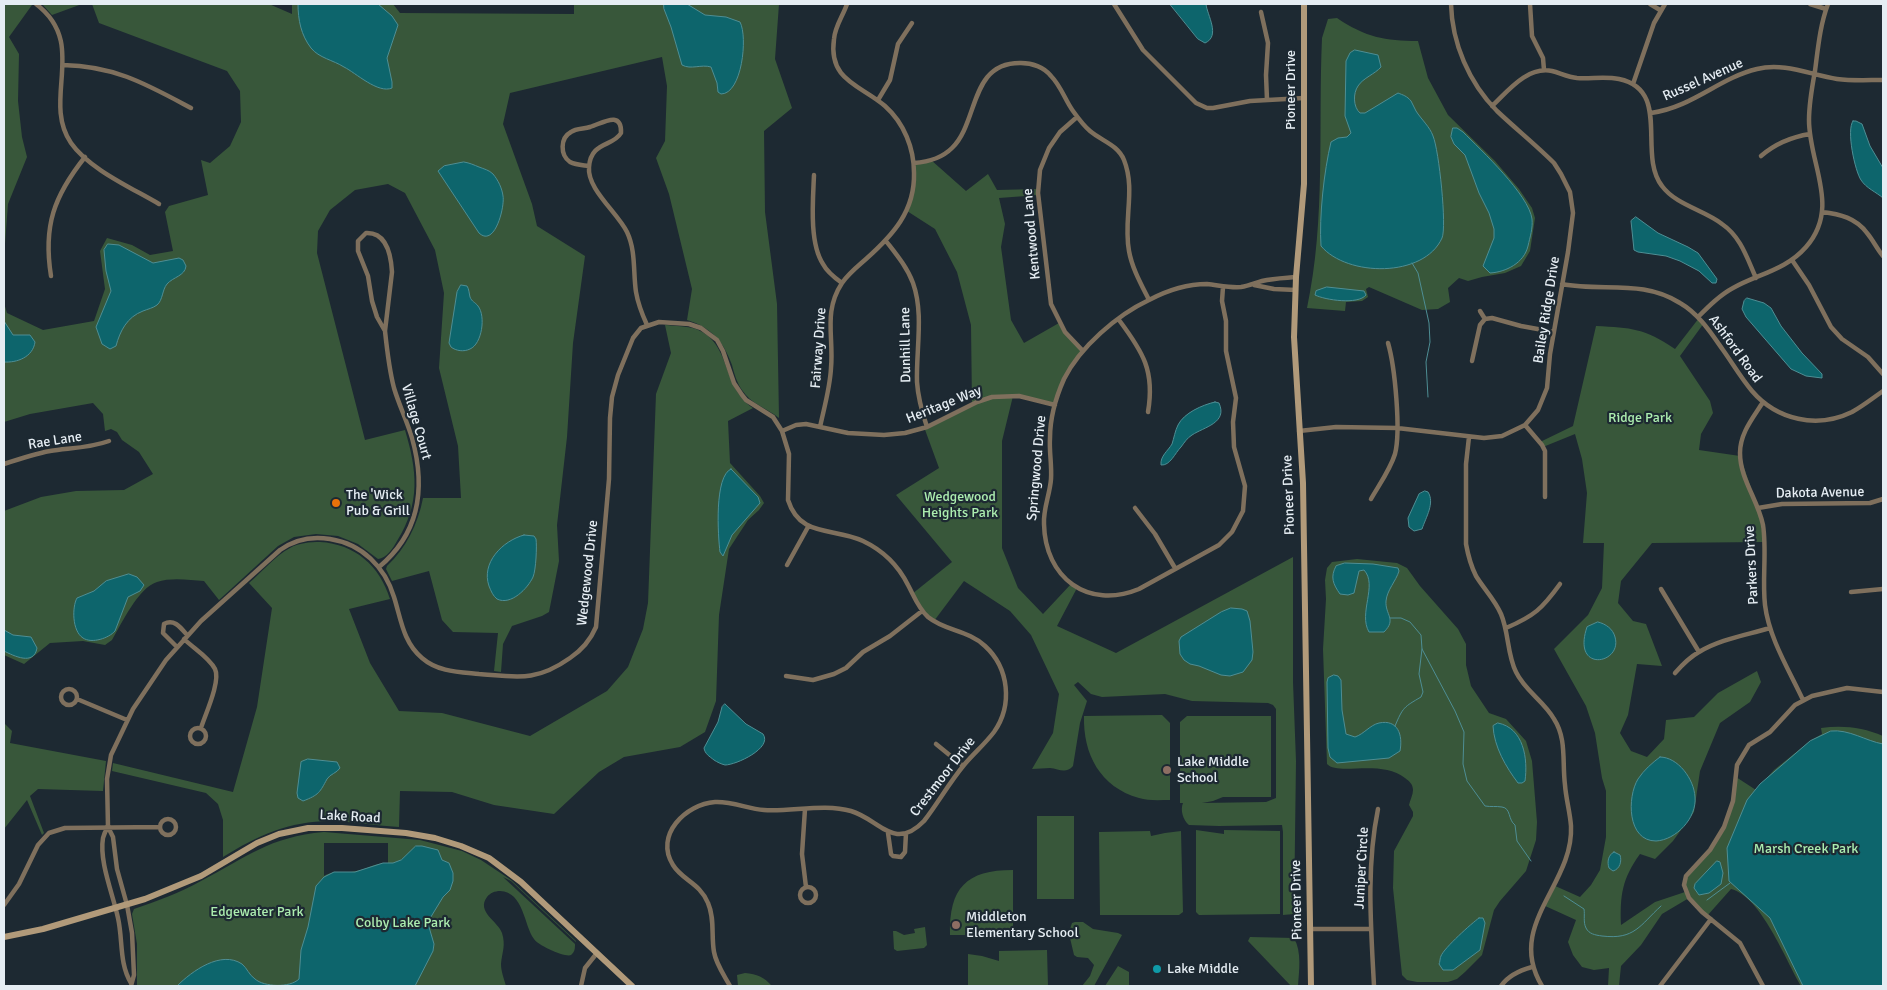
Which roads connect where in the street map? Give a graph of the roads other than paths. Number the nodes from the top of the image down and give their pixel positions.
1 (36, 4) edge
2 (847, 4) edge
3 (1114, 4) edge
4 (1304, 4) edge
5 (1451, 4) edge
6 (1530, 4) edge
7 (1650, 4) edge
8 (1665, 4) edge
9 (1810, 4) edge
10 (1827, 6) edge
11 (1660, 10) junction
12 (1261, 12) dead end
13 (912, 23) dead end
14 (63, 64) junction
15 (1544, 70) junction
16 (1814, 74) junction
17 (1883, 80) edge
18 (1633, 84) junction
19 (1304, 98) junction
20 (878, 100) junction
21 (1267, 100) junction
22 (1492, 106) junction
23 (191, 108) dead end
24 (1651, 113) junction
25 (1077, 117) junction
26 (1810, 134) junction
27 (1761, 156) dead end
28 (85, 158) junction
29 (914, 163) junction
30 (589, 166) junction
31 (814, 175) dead end
32 (159, 204) dead end
33 (1822, 212) junction
34 (886, 241) junction
35 (1883, 256) edge
36 (1792, 260) junction
37 (51, 276) dead end
38 (1296, 277) junction
39 (1756, 278) junction
40 (842, 283) junction
41 (1562, 284) junction
42 (1252, 285) junction
43 (1223, 287) junction
44 (1296, 290) junction
45 (1148, 300) junction
46 (1480, 311) dead end
47 (1698, 317) junction
48 (1485, 319) junction
49 (1119, 320) junction
50 (647, 325) junction
51 (385, 331) junction
52 (1554, 332) junction
53 (1388, 343) dead end
54 (1083, 351) junction
55 (1472, 361) dead end
56 (1883, 374) edge
57 (1883, 391) edge
58 (1764, 402) junction
59 (1055, 405) junction
60 (1148, 412) dead end
61 (1525, 425) junction
62 (820, 427) junction
63 (927, 427) junction
64 (1397, 428) junction
65 (1299, 430) junction
66 (782, 431) junction
67 (1469, 437) junction
68 (109, 441) dead end
69 (4, 464) edge
70 (1545, 497) dead end
71 (1371, 499) dead end
72 (1883, 499) edge
73 (1135, 508) dead end
74 (1758, 508) junction
75 (808, 527) junction
76 (787, 565) dead end
77 (379, 567) junction
78 (1175, 568) junction
79 (1560, 584) dead end
80 (1660, 589) dead end
81 (1883, 589) edge
82 (1851, 592) dead end
83 (922, 611) junction
84 (1506, 628) junction
85 (1770, 628) junction
86 (186, 637) junction
87 (177, 646) junction
88 (1699, 652) junction
89 (1675, 673) dead end
90 (786, 676) dead end
91 (1883, 692) edge
92 (77, 699) dead end
93 (1803, 700) junction
94 (127, 720) junction
95 (201, 728) dead end
96 (936, 744) dead end
97 (963, 766) junction
98 (805, 809) junction
99 (1378, 809) dead end
100 (108, 827) junction
101 (160, 827) dead end
102 (888, 833) junction
103 (906, 833) junction
104 (806, 887) dead end
105 (127, 905) junction
106 (4, 906) edge
107 (115, 909) junction
108 (1711, 919) junction
109 (1310, 929) junction
110 (1371, 929) junction
111 (4, 937) edge
112 (597, 953) junction
113 (1532, 967) junction
114 (131, 984) edge
115 (581, 986) edge
116 (632, 986) edge
117 (730, 986) edge
118 (1310, 986) edge
119 (1374, 986) edge
120 (1501, 986) edge
121 (1542, 986) edge
122 (1660, 986) edge
123 (1763, 986) edge

1 - 14 street
2 - 20 street, Fairway Drive
3 - 21 street
4 - 19 street, Pioneer Drive
5 - 22 street, Bailey Ridge Drive
6 - 15 street
7 - 11 street
8 - 11 street
9 - 10 street
10 - 16 street
11 - 18 street
12 - 21 street
13 - 20 street
14 - 23 street
14 - 28 street
15 - 18 street
15 - 22 street
16 - 17 street, Russel Avenue
16 - 24 street, Russel Avenue
16 - 26 street
18 - 24 street
19 - 21 street
19 - 38 street, Pioneer Drive
20 - 29 street, Fairway Drive
22 - 41 street, Bailey Ridge Drive
24 - 39 street
25 - 29 street
25 - 45 street
25 - 54 street, Kentwood Lane
26 - 27 street
26 - 33 street
28 - 32 street
28 - 37 street
29 - 34 street, Fairway Drive
30 - 30 street
30 - 50 street
31 - 40 street
33 - 35 street
33 - 36 street
34 - 40 street, Fairway Drive
34 - 63 street, Dunhill Lane
36 - 39 street
36 - 56 street
38 - 42 street, Springwood Drive
38 - 44 street, Pioneer Drive
39 - 47 street
40 - 62 street, Fairway Drive
41 - 47 street, Ashford Road
41 - 52 street, Bailey Ridge Drive
42 - 43 street, Springwood Drive
42 - 44 street, Springwood Drive
43 - 45 street, Springwood Drive
43 - 78 street, Springwood Drive
44 - 65 street, Pioneer Drive
45 - 49 street, Springwood Drive
46 - 48 street
47 - 58 street, Ashford Road
48 - 52 street
48 - 55 street
49 - 54 street, Springwood Drive
49 - 60 street
50 - 66 street
50 - 77 street, Wedgewood Drive
51 - 51 street, Village Court
51 - 77 street, Village Court
52 - 61 street, Bailey Ridge Drive
53 - 64 street
54 - 59 street, Springwood Drive
57 - 58 street, Ashford Road
58 - 74 street, Parkers Drive
59 - 63 street, Heritage Way
59 - 78 street, Springwood Drive
61 - 67 street, Bailey Ridge Drive
61 - 70 street
62 - 63 street, Heritage Way
62 - 66 street, Heritage Way
64 - 65 street, Bailey Ridge Drive
64 - 67 street, Bailey Ridge Drive
64 - 71 street
65 - 109 street, Pioneer Drive
66 - 75 street
67 - 84 street
68 - 69 street, Rae Lane
72 - 74 street, Dakota Avenue
73 - 78 street
74 - 85 street, Parkers Drive
75 - 76 street
75 - 83 street, Crestmoor Drive
77 - 86 street, Wedgewood Drive
79 - 84 street
80 - 88 street
81 - 82 street
83 - 90 street
83 - 97 street, Crestmoor Drive
84 - 113 street
85 - 88 street
85 - 93 street, Parkers Drive
86 - 87 street, Wedgewood Drive
86 - 87 street
86 - 95 street
87 - 94 street, Wedgewood Drive
88 - 89 street
91 - 93 street
92 - 94 street
93 - 108 street
94 - 100 street, Wedgewood Drive
96 - 97 street
97 - 103 street, Crestmoor Drive
98 - 102 street
98 - 104 street
98 - 117 street
99 - 110 street, Juniper Circle
100 - 101 street
100 - 105 street, Wedgewood Drive
100 - 106 street
100 - 107 street, Wedgewood Drive
102 - 103 street, Crestmoor Drive
102 - 103 street
105 - 107 street, Lake Road
105 - 112 street, Lake Road
105 - 114 street, Wedgewood Drive
107 - 111 street, Lake Road
107 - 114 street, Wedgewood Drive
108 - 122 street
108 - 123 street
109 - 110 street
109 - 118 street, Pioneer Drive
110 - 119 street, Juniper Circle
112 - 115 street
112 - 116 street, Lake Road
113 - 120 street
113 - 121 street

